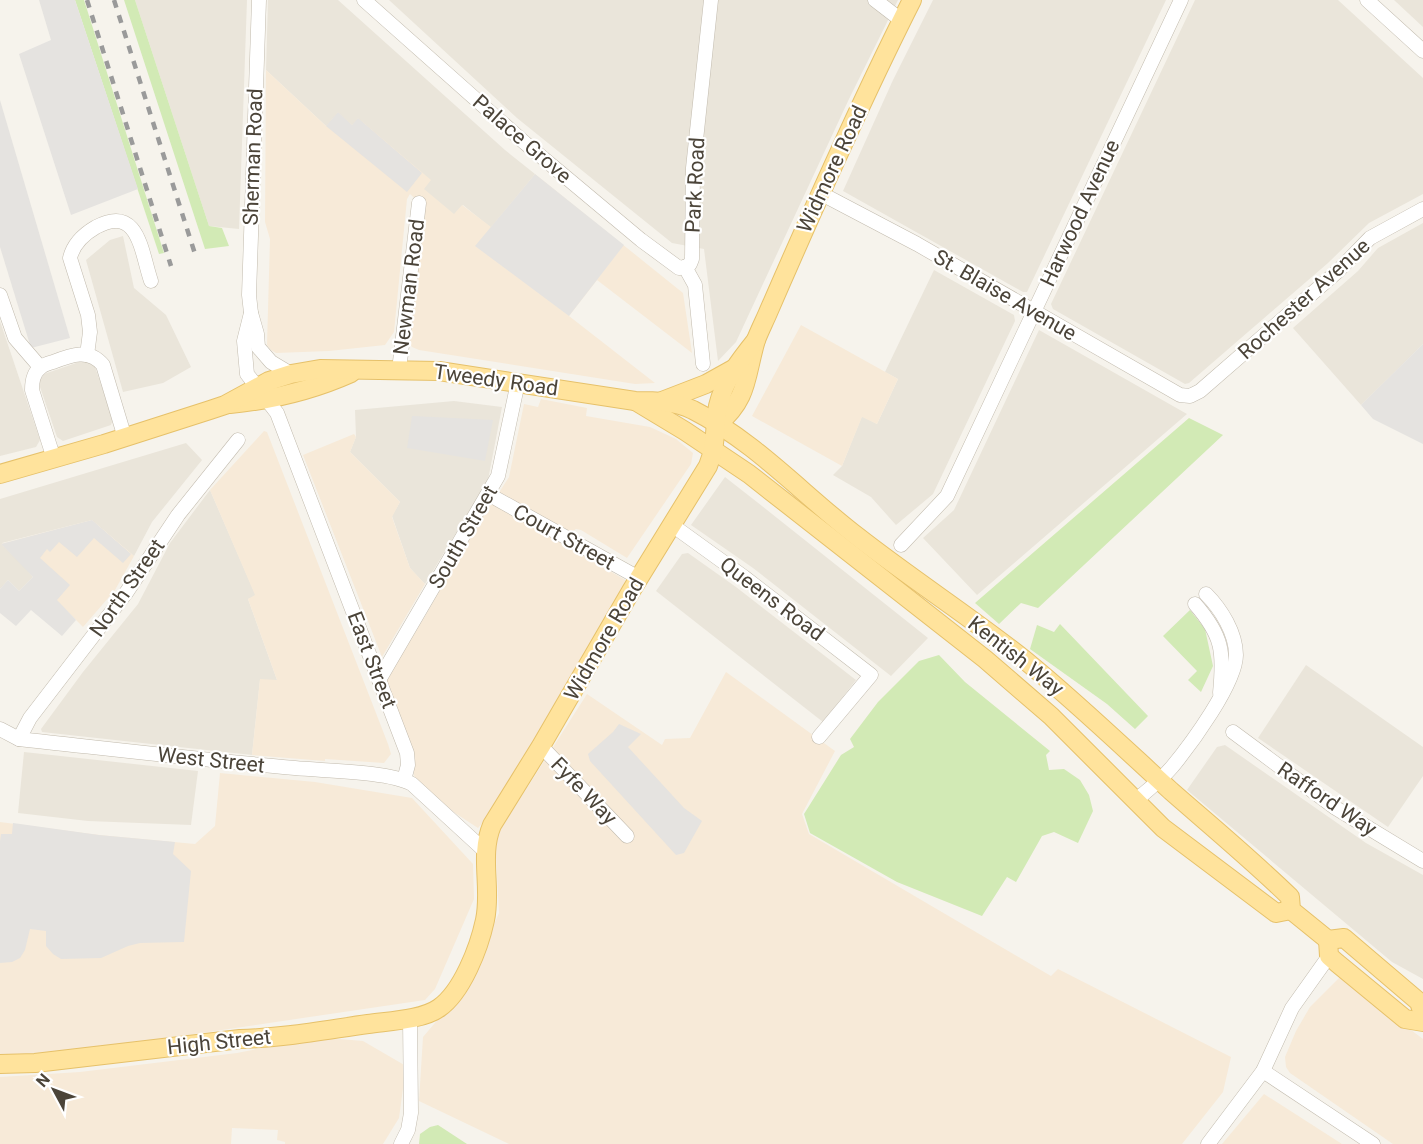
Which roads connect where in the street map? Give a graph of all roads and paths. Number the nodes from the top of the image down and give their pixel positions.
1 (259, 0) edge
2 (364, 0) edge
3 (711, 0) edge
4 (875, 0) edge
5 (912, 0) edge
6 (1181, 0) edge
7 (1367, 0) edge
8 (901, 20) junction
9 (1423, 51) edge
10 (820, 194) junction
11 (419, 203) dead end
12 (1423, 209) edge
13 (685, 267) junction
14 (151, 282) dead end
15 (0, 295) edge
16 (1034, 312) junction
17 (251, 313) junction
18 (756, 340) junction
19 (87, 355) junction
20 (703, 364) dead end
21 (40, 367) junction
22 (733, 369) junction
23 (399, 370) junction
24 (355, 371) junction
25 (291, 374) junction
26 (518, 382) junction
27 (257, 387) junction
28 (1190, 396) joint
29 (635, 401) junction
30 (662, 401) junction
31 (717, 425) junction
32 (124, 438) junction
33 (238, 440) dead end
34 (715, 450) junction
35 (54, 459) junction
36 (0, 474) edge
37 (488, 494) junction
38 (672, 525) junction
39 (900, 545) dead end
40 (639, 578) junction
41 (1208, 596) dead end
42 (1196, 604) dead end
43 (379, 681) junction
44 (1219, 698) junction
45 (0, 729) edge
46 (1233, 732) dead end
47 (819, 737) dead end
48 (19, 739) junction
49 (541, 746) junction
50 (404, 780) junction
51 (1160, 780) junction
52 (1135, 801) junction
53 (627, 836) dead end
54 (485, 851) junction
55 (1423, 861) edge
56 (1291, 910) junction
57 (1329, 948) junction
58 (1423, 1014) edge
59 (410, 1018) junction
60 (1423, 1022) edge
61 (0, 1064) edge
62 (1263, 1071) junction
63 (401, 1144) edge
64 (1208, 1144) edge
65 (1373, 1144) edge

1 - 17 street, Sherman Road
2 - 13 street, Palace Grove
3 - 13 street, Park Road
4 - 8 street
5 - 8 main road, Widmore Road
6 - 16 street, Harwood Avenue
7 - 9 street
8 - 10 main road, Widmore Road
10 - 16 street, St. Blaise Avenue
10 - 18 main road, Widmore Road
11 - 23 street, Newman Road
12 - 28 street, Rochester Avenue
13 - 20 street
14 - 19 street
15 - 21 street
16 - 28 street, St. Blaise Avenue
16 - 39 street, Harwood Avenue
17 - 25 street, Sherman Road
17 - 27 street, Sherman Road
18 - 22 main road, Widmore Road
18 - 31 main road, Widmore Road
19 - 21 street
19 - 32 street
21 - 35 street
22 - 30 main road
22 - 31 main road, Widmore Road
23 - 24 main road, Tweedy Road
23 - 26 main road, Tweedy Road
24 - 25 main road, Tweedy Road
24 - 27 main road, Tweedy Road
25 - 27 main road, Tweedy Road
26 - 29 main road, Tweedy Road
26 - 37 street, South Street
27 - 32 main road, Tweedy Road
27 - 43 street, East Street
29 - 30 main road, Tweedy Road
29 - 34 main road, Tweedy Road
30 - 31 main road, Tweedy Road
31 - 34 main road, Widmore Road
31 - 51 main road, Kentish Way
32 - 35 main road, Tweedy Road
33 - 48 street, North Street
34 - 38 main road, Widmore Road
34 - 52 main road, Kentish Way
35 - 36 main road, Tweedy Road
37 - 40 street, Court Street
37 - 43 street, South Street
38 - 40 main road, Widmore Road
38 - 47 street, Queens Road
40 - 49 main road, Widmore Road
41 - 44 street
42 - 44 street
43 - 50 street, East Street
44 - 51 street
45 - 48 street
46 - 55 street, Rafford Way
48 - 50 street, West Street
49 - 53 street, Fyfe Way
49 - 54 main road, Widmore Road
50 - 54 street
51 - 52 street
51 - 56 main road, Kentish Way
52 - 56 main road, Kentish Way
54 - 59 main road, High Street
56 - 57 main road, Kentish Way
57 - 58 main road, Kentish Way
57 - 60 main road, Kentish Way
57 - 62 street
59 - 61 main road, High Street
59 - 63 street
62 - 64 street
62 - 65 street

